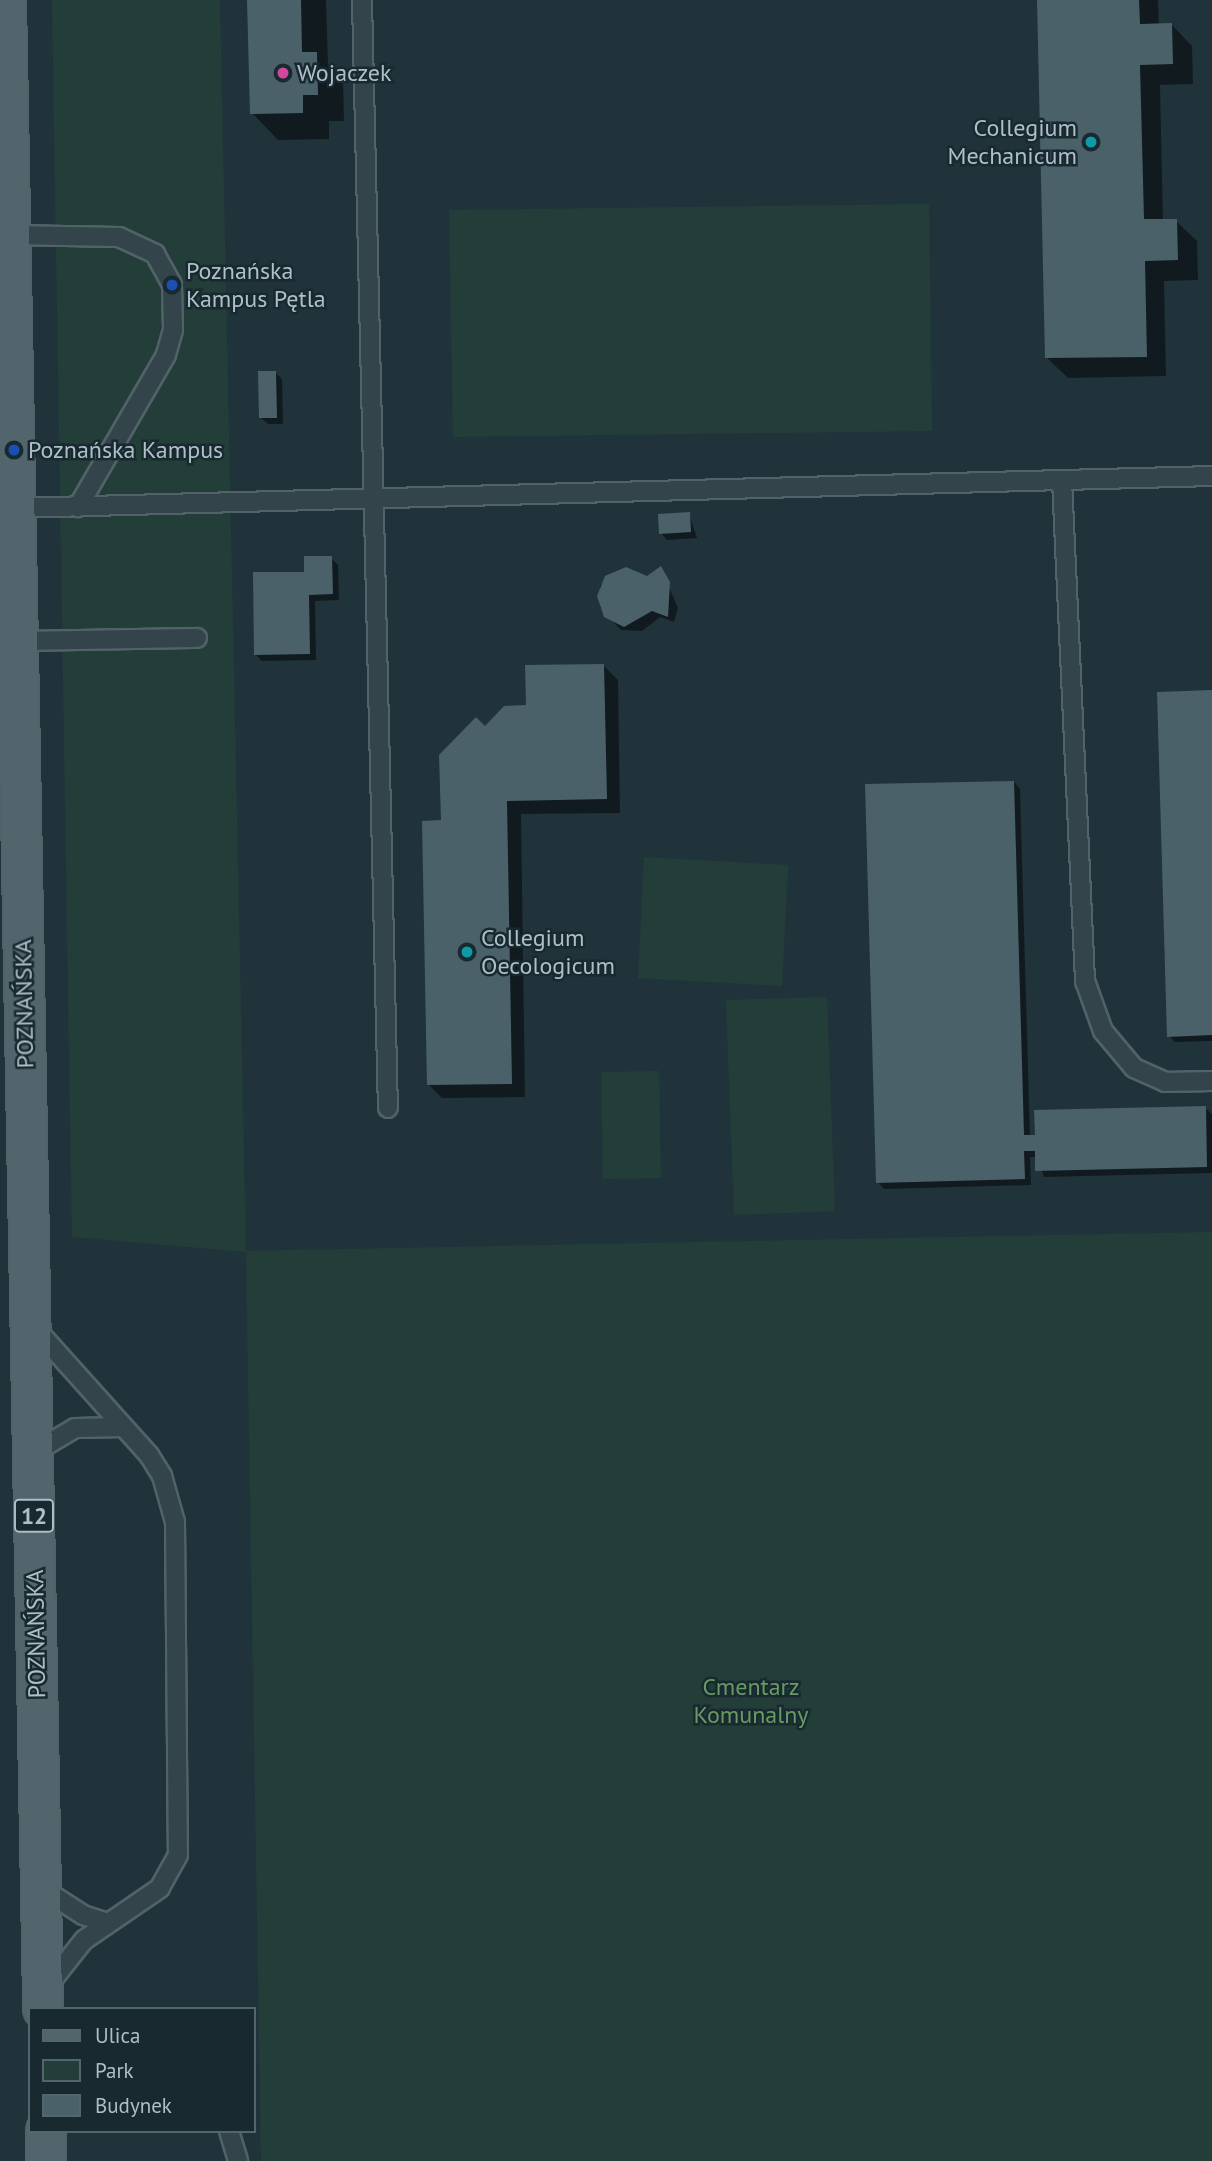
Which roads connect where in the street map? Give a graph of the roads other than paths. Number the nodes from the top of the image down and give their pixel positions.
1 (6, 0) edge
2 (362, 0) edge
3 (11, 235) junction
4 (1212, 476) edge
5 (1062, 480) junction
6 (375, 499) junction
7 (78, 507) junction
8 (15, 508) junction
9 (197, 638) dead end
10 (18, 640) junction
11 (1212, 1081) edge
12 (388, 1108) dead end
13 (30, 1323) junction
14 (123, 1427) junction
15 (33, 1454) junction
16 (41, 1886) junction
17 (105, 1922) junction
18 (43, 2001) edge
19 (46, 2133) edge
20 (230, 2133) edge
21 (46, 2161) edge
22 (238, 2161) edge

1 - 3 main road, POZNAŃSKA / 12
2 - 6 lane
3 - 7 lane
3 - 8 main road, POZNAŃSKA / 12
4 - 5 lane
5 - 6 lane
5 - 11 lane
6 - 7 lane
6 - 12 lane
7 - 8 lane
8 - 10 main road, POZNAŃSKA / 12
9 - 10 lane
10 - 13 main road, POZNAŃSKA / 12
13 - 14 lane
13 - 15 main road, POZNAŃSKA / 12
14 - 15 lane
14 - 17 lane
15 - 16 main road, POZNAŃSKA / 12
16 - 17 lane
16 - 18 main road, POZNAŃSKA / 12
17 - 18 lane
19 - 21 main road
20 - 22 lane

